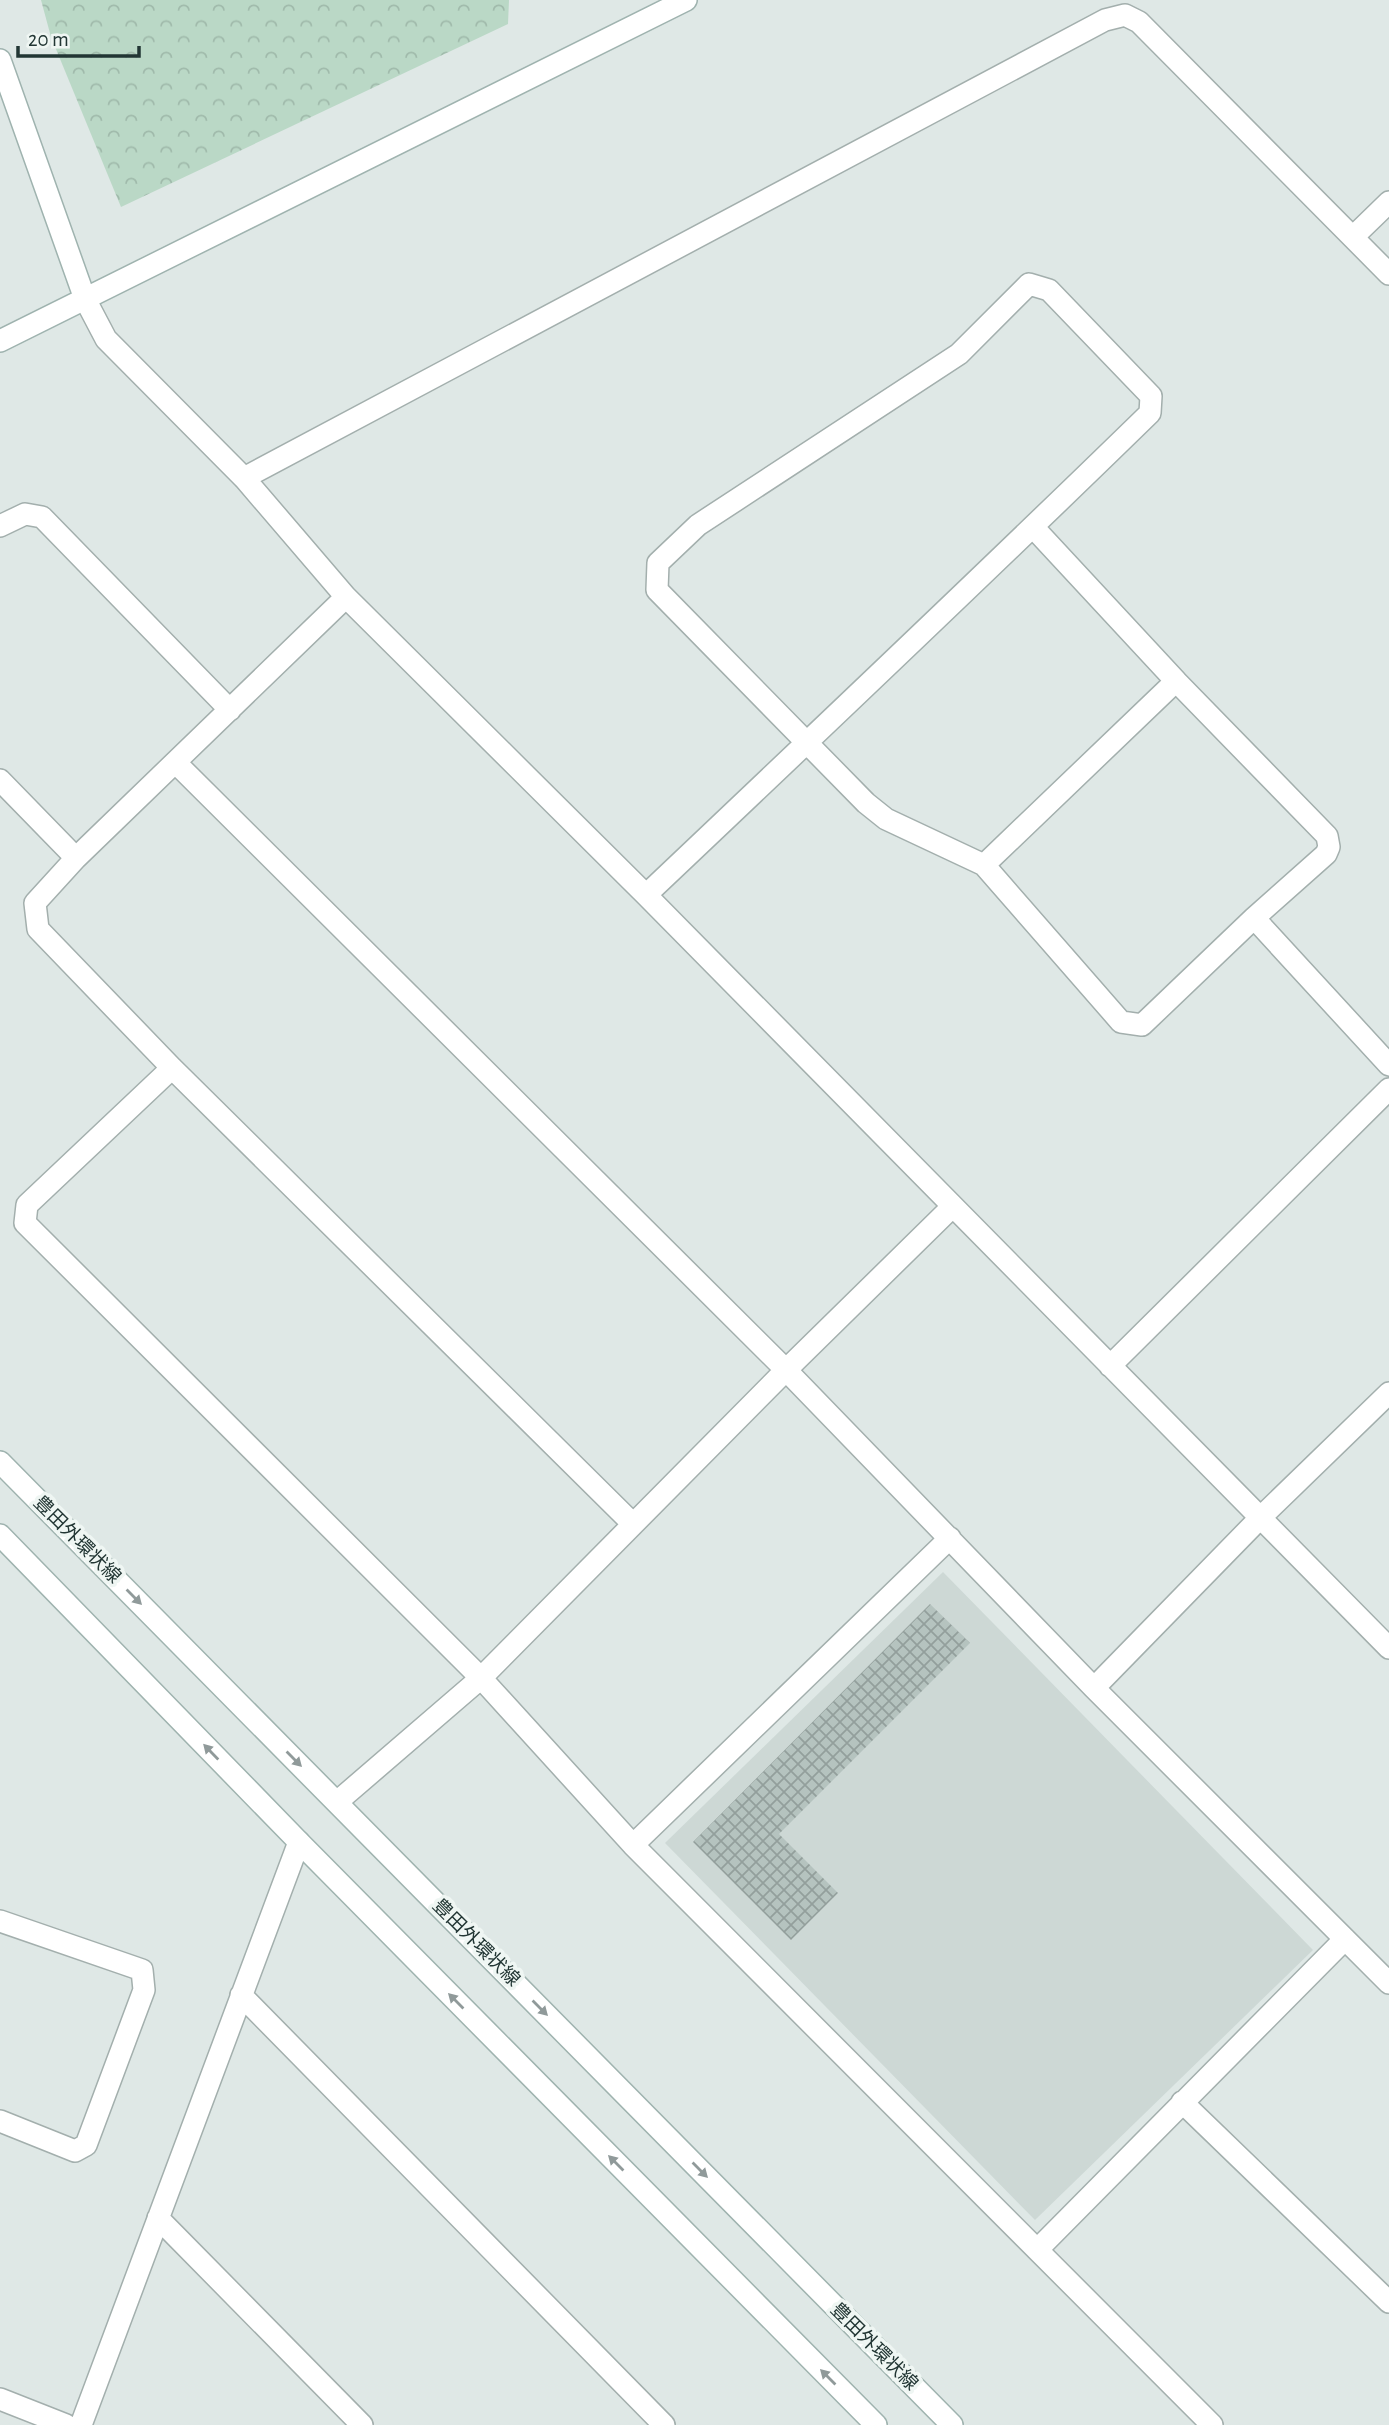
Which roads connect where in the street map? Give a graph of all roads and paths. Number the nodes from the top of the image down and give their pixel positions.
1 (686, 0) edge
2 (0, 60) edge
3 (1389, 202) edge
4 (1353, 237) junction
5 (1389, 274) edge
6 (85, 299) junction
7 (0, 341) edge
8 (244, 478) junction
9 (0, 526) edge
10 (1033, 527) junction
11 (345, 597) junction
12 (1176, 681) junction
13 (230, 710) junction
14 (806, 744) junction
15 (176, 763) junction
16 (0, 780) edge
17 (76, 858) junction
18 (984, 864) junction
19 (646, 895) junction
20 (1254, 918) junction
21 (1389, 1065) edge
22 (172, 1068) junction
23 (1389, 1089) edge
24 (953, 1207) junction
25 (1110, 1366) junction
26 (786, 1370) junction
27 (1389, 1393) edge
28 (0, 1462) edge
29 (1261, 1517) junction
30 (633, 1524) junction
31 (0, 1535) edge
32 (950, 1538) junction
33 (1389, 1648) edge
34 (481, 1678) junction
35 (1094, 1688) junction
36 (337, 1802) junction
37 (299, 1842) junction
38 (633, 1844) junction
39 (0, 1921) edge
40 (1345, 1939) junction
41 (1389, 1983) edge
42 (241, 1995) junction
43 (1182, 2102) junction
44 (0, 2121) edge
45 (158, 2218) junction
46 (1038, 2249) junction
47 (1389, 2302) edge
48 (0, 2399) edge
49 (66, 2425) edge
50 (81, 2425) edge
51 (362, 2425) edge
52 (664, 2425) edge
53 (876, 2425) edge
54 (952, 2425) edge
55 (1212, 2425) edge

1 - 6 street
2 - 6 street
3 - 4 street
4 - 5 street
4 - 8 street
6 - 7 street
6 - 8 street
8 - 11 street
9 - 13 street
10 - 12 street
10 - 14 street
10 - 14 street
11 - 13 street
11 - 19 street
12 - 18 street
12 - 20 street
13 - 15 street
14 - 18 street
14 - 19 street
15 - 17 street
15 - 26 street
16 - 17 street
17 - 22 street
18 - 20 street
19 - 24 street
20 - 21 street
22 - 30 street
22 - 34 street
23 - 25 street
24 - 25 street
24 - 26 street
25 - 29 street
26 - 30 street
26 - 32 street
27 - 29 street
28 -> 36 street, 豊田外環状線
29 - 33 street
29 - 35 street
30 - 34 street
37 -> 31 street
32 - 35 street
32 - 38 street
34 - 36 street
34 - 38 street
35 - 40 street
36 -> 54 street, 豊田外環状線
37 - 42 street
53 -> 37 street
38 - 46 street
39 - 44 street
40 - 41 street
40 - 43 street
42 - 45 street
42 - 52 street
43 - 46 street
43 - 47 street
45 - 50 street
45 - 51 street
46 - 55 street
48 - 49 street

